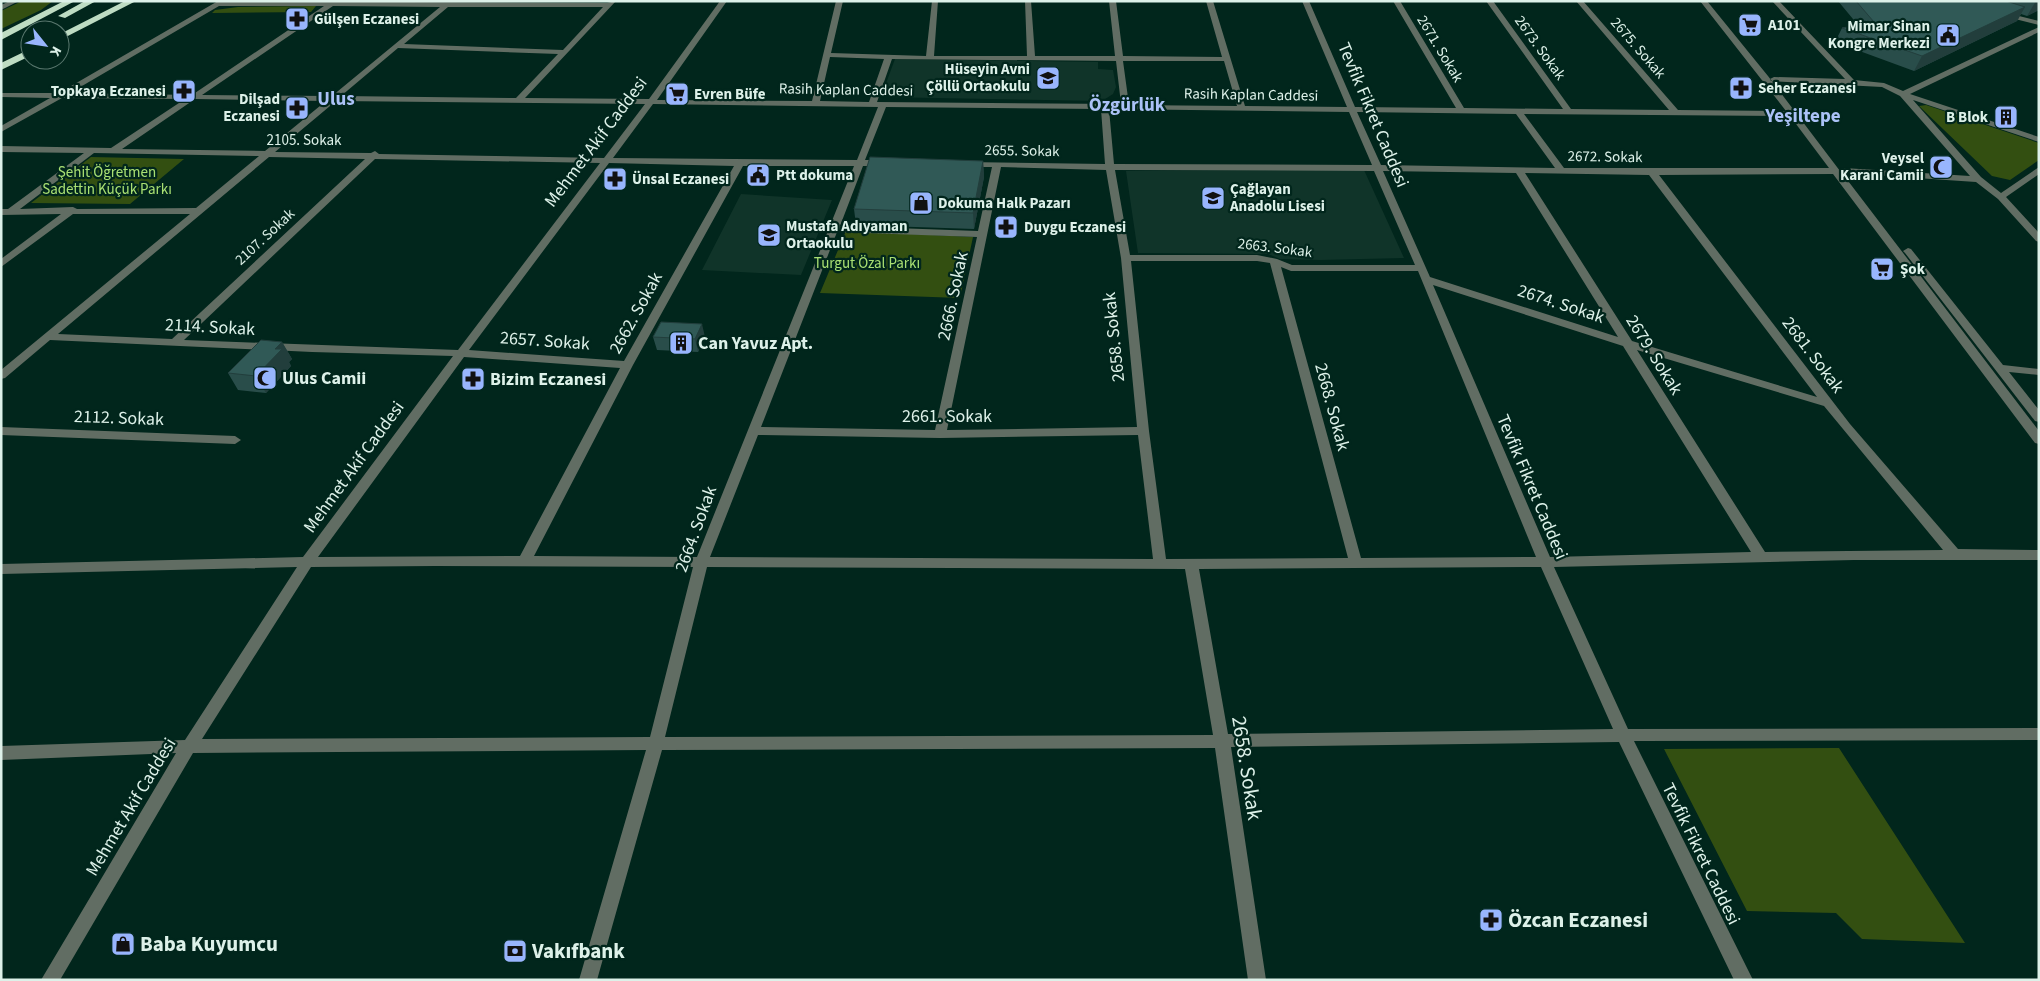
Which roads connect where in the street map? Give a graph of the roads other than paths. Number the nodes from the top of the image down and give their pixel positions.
1 (16, 1) edge
2 (71, 1) edge
3 (92, 1) edge
4 (112, 1) edge
5 (132, 1) edge
6 (142, 1) edge
7 (724, 1) edge
8 (840, 1) edge
9 (935, 1) edge
10 (1028, 1) edge
11 (1112, 1) edge
12 (1209, 1) edge
13 (1305, 1) edge
14 (1396, 1) edge
15 (1489, 1) edge
16 (1579, 1) edge
17 (1703, 1) edge
18 (1713, 1) edge
19 (1775, 1) edge
20 (220, 3) edge
21 (345, 3) edge
22 (612, 3) edge
23 (63, 4) edge
24 (332, 4) junction
25 (448, 4) junction
26 (1, 8) edge
27 (1994, 11) edge
28 (102, 15) junction
29 (54, 20) edge
30 (70, 22) edge
31 (2039, 23) edge
32 (2039, 29) edge
33 (70, 32) edge
34 (20, 37) edge
35 (1, 38) edge
36 (1, 46) edge
37 (397, 46) junction
38 (20, 48) edge
39 (564, 52) junction
40 (827, 55) junction
41 (1, 57) edge
42 (20, 57) edge
43 (889, 57) junction
44 (930, 58) junction
45 (1031, 58) junction
46 (1120, 60) junction
47 (1226, 60) junction
48 (1, 67) edge
49 (1774, 79) junction
50 (1852, 82) junction
51 (1902, 94) junction
52 (1, 95) edge
53 (58, 96) junction
54 (193, 97) junction
55 (336, 98) junction
56 (519, 100) junction
57 (651, 102) junction
58 (815, 104) junction
59 (877, 104) junction
60 (1105, 107) junction
61 (1125, 107) junction
62 (1242, 108) junction
63 (1351, 110) junction
64 (1462, 111) junction
65 (1518, 111) junction
66 (1569, 112) junction
67 (1676, 113) junction
68 (1791, 114) junction
69 (1, 130) edge
70 (2039, 140) edge
71 (1, 148) edge
72 (92, 151) junction
73 (113, 151) junction
74 (269, 154) junction
75 (375, 154) junction
76 (606, 159) junction
77 (740, 163) junction
78 (859, 163) junction
79 (898, 163) edge
80 (958, 164) edge
81 (997, 164) junction
82 (1110, 167) junction
83 (1376, 168) junction
84 (1519, 170) junction
85 (1562, 170) junction
86 (2039, 170) edge
87 (1839, 171) junction
88 (1652, 172) junction
89 (1978, 179) junction
90 (2001, 197) junction
91 (74, 210) junction
92 (199, 211) junction
93 (5, 212) edge
94 (833, 228) junction
95 (983, 234) junction
96 (2039, 239) edge
97 (1126, 258) junction
98 (1274, 261) junction
99 (1, 264) edge
100 (1423, 274) junction
101 (48, 337) junction
102 (176, 342) junction
103 (1626, 343) junction
104 (461, 353) junction
105 (627, 365) junction
106 (2000, 368) junction
107 (2039, 372) edge
108 (1, 376) edge
109 (1829, 404) junction
110 (2039, 418) edge
111 (1143, 430) junction
112 (1, 431) edge
113 (752, 431) junction
114 (940, 434) junction
115 (235, 440) dead end
116 (2039, 440) edge
117 (1954, 554) junction
118 (2039, 555) edge
119 (1761, 557) junction
120 (307, 562) junction
121 (524, 562) junction
122 (701, 562) junction
123 (1356, 562) junction
124 (1545, 562) junction
125 (1191, 563) junction
126 (1160, 564) junction
127 (1, 569) edge
128 (2039, 734) edge
129 (1623, 735) junction
130 (1222, 741) junction
131 (656, 743) junction
132 (189, 746) junction
133 (1, 753) edge
134 (50, 980) edge
135 (588, 980) edge
136 (1258, 980) edge
137 (1744, 980) edge

1 - 26 street
2 - 23 highway
3 - 29 highway
4 - 30 highway
5 - 28 highway
6 - 28 highway
7 - 57 street, Mehmet Akif Caddesi
8 - 40 street
9 - 44 street
10 - 45 street
11 - 46 street
12 - 47 street
13 - 63 street, Tevfik Fikret Caddesi
14 - 64 street, 2671. Sokak
15 - 66 street, 2673. Sokak
16 - 67 street, 2675. Sokak
17 - 68 street
18 - 49 street
19 - 50 street
20 - 24 street
20 - 53 street
21 - 24 street
21 - 25 street
22 - 25 street
22 - 39 street
23 - 35 highway
24 - 54 street
25 - 37 street
27 - 31 street
28 - 33 highway
32 - 51 street
34 - 36 highway
37 - 39 street
37 - 55 street
38 - 41 highway
39 - 56 street
40 - 43 street
40 - 58 street
42 - 48 highway
43 - 44 street
43 - 59 street, 2664. Sokak
44 - 45 street
45 - 46 street
46 - 47 street
46 - 61 street
47 - 62 street
49 - 50 street
49 - 87 street
50 - 51 street
51 - 70 street
51 - 89 street
52 - 53 street, Rasih Kaplan Caddesi
53 - 54 street, Rasih Kaplan Caddesi
53 - 69 street
54 - 55 street, Rasih Kaplan Caddesi
54 - 73 street
55 - 56 street, Rasih Kaplan Caddesi
55 - 74 street
56 - 57 street, Rasih Kaplan Caddesi
57 - 58 street, Rasih Kaplan Caddesi
57 - 76 street, Mehmet Akif Caddesi
58 - 59 street, Rasih Kaplan Caddesi
59 - 60 street, Rasih Kaplan Caddesi
59 - 78 street, 2664. Sokak
60 - 61 street, Rasih Kaplan Caddesi
60 - 82 street, 2658. Sokak
61 - 62 street, Rasih Kaplan Caddesi
62 - 63 street, Rasih Kaplan Caddesi
63 - 64 street, Rasih Kaplan Caddesi
63 - 83 street, Tevfik Fikret Caddesi
64 - 65 street, Rasih Kaplan Caddesi
65 - 66 street, Rasih Kaplan Caddesi
65 - 85 street
66 - 67 street, Rasih Kaplan Caddesi
67 - 68 street, Rasih Kaplan Caddesi
68 - 87 street
71 - 72 street, 2105. Sokak
72 - 73 street, 2105. Sokak
72 - 93 street
73 - 74 street, 2105. Sokak
74 - 75 street, 2105. Sokak
74 - 92 street
75 - 76 street, 2105. Sokak
75 - 102 street, 2107. Sokak
76 - 77 street
76 - 104 street, Mehmet Akif Caddesi
77 - 78 street
77 - 105 street, 2662. Sokak
78 - 79 street
78 - 94 street, 2664. Sokak
80 - 81 street, 2655. Sokak
81 - 82 street, 2655. Sokak
81 - 95 street, 2666. Sokak
82 - 83 street, 2655. Sokak
82 - 97 street, 2658. Sokak
83 - 84 street, 2672. Sokak
83 - 100 street, Tevfik Fikret Caddesi
84 - 85 street, 2672. Sokak
84 - 103 street, 2679. Sokak
85 - 88 street, 2672. Sokak
86 - 90 street
87 - 88 street, 2672. Sokak
87 - 89 street, 2672. Sokak
87 - 106 street
87 - 116 street
88 - 109 street, 2681. Sokak
89 - 90 street
90 - 96 street
91 - 92 street
91 - 93 street
91 - 99 street
92 - 101 street
94 - 95 street
94 - 113 street, 2664. Sokak
95 - 114 street, 2666. Sokak
97 - 98 street, 2663. Sokak
97 - 111 street, 2658. Sokak
98 - 100 street, 2663. Sokak
98 - 123 street, 2668. Sokak
100 - 103 street, 2674. Sokak
100 - 124 street, Tevfik Fikret Caddesi
101 - 102 street, 2114. Sokak
101 - 108 street
102 - 104 street, 2114. Sokak
103 - 109 street, 2674. Sokak
103 - 119 street, 2679. Sokak
104 - 105 street, 2657. Sokak
104 - 120 street, Mehmet Akif Caddesi
105 - 121 street, 2662. Sokak
106 - 107 street
106 - 110 street
109 - 117 street, 2681. Sokak
111 - 114 street, 2661. Sokak
111 - 126 street, 2658. Sokak
112 - 115 street, 2112. Sokak
113 - 114 street, 2661. Sokak
113 - 122 street, 2664. Sokak
117 - 118 street
117 - 119 street
119 - 124 street
120 - 121 street
120 - 127 street
120 - 132 street, Mehmet Akif Caddesi
121 - 122 street
122 - 126 street
122 - 131 street, 2664. Sokak
123 - 124 street
123 - 125 street
124 - 129 street, Tevfik Fikret Caddesi
125 - 126 street
125 - 130 street, 2658. Sokak
128 - 129 street
129 - 130 street
129 - 137 street, Tevfik Fikret Caddesi
130 - 131 street
130 - 136 street, 2658. Sokak
131 - 132 street
131 - 135 street, 2664. Sokak
132 - 133 street
132 - 134 street, Mehmet Akif Caddesi

